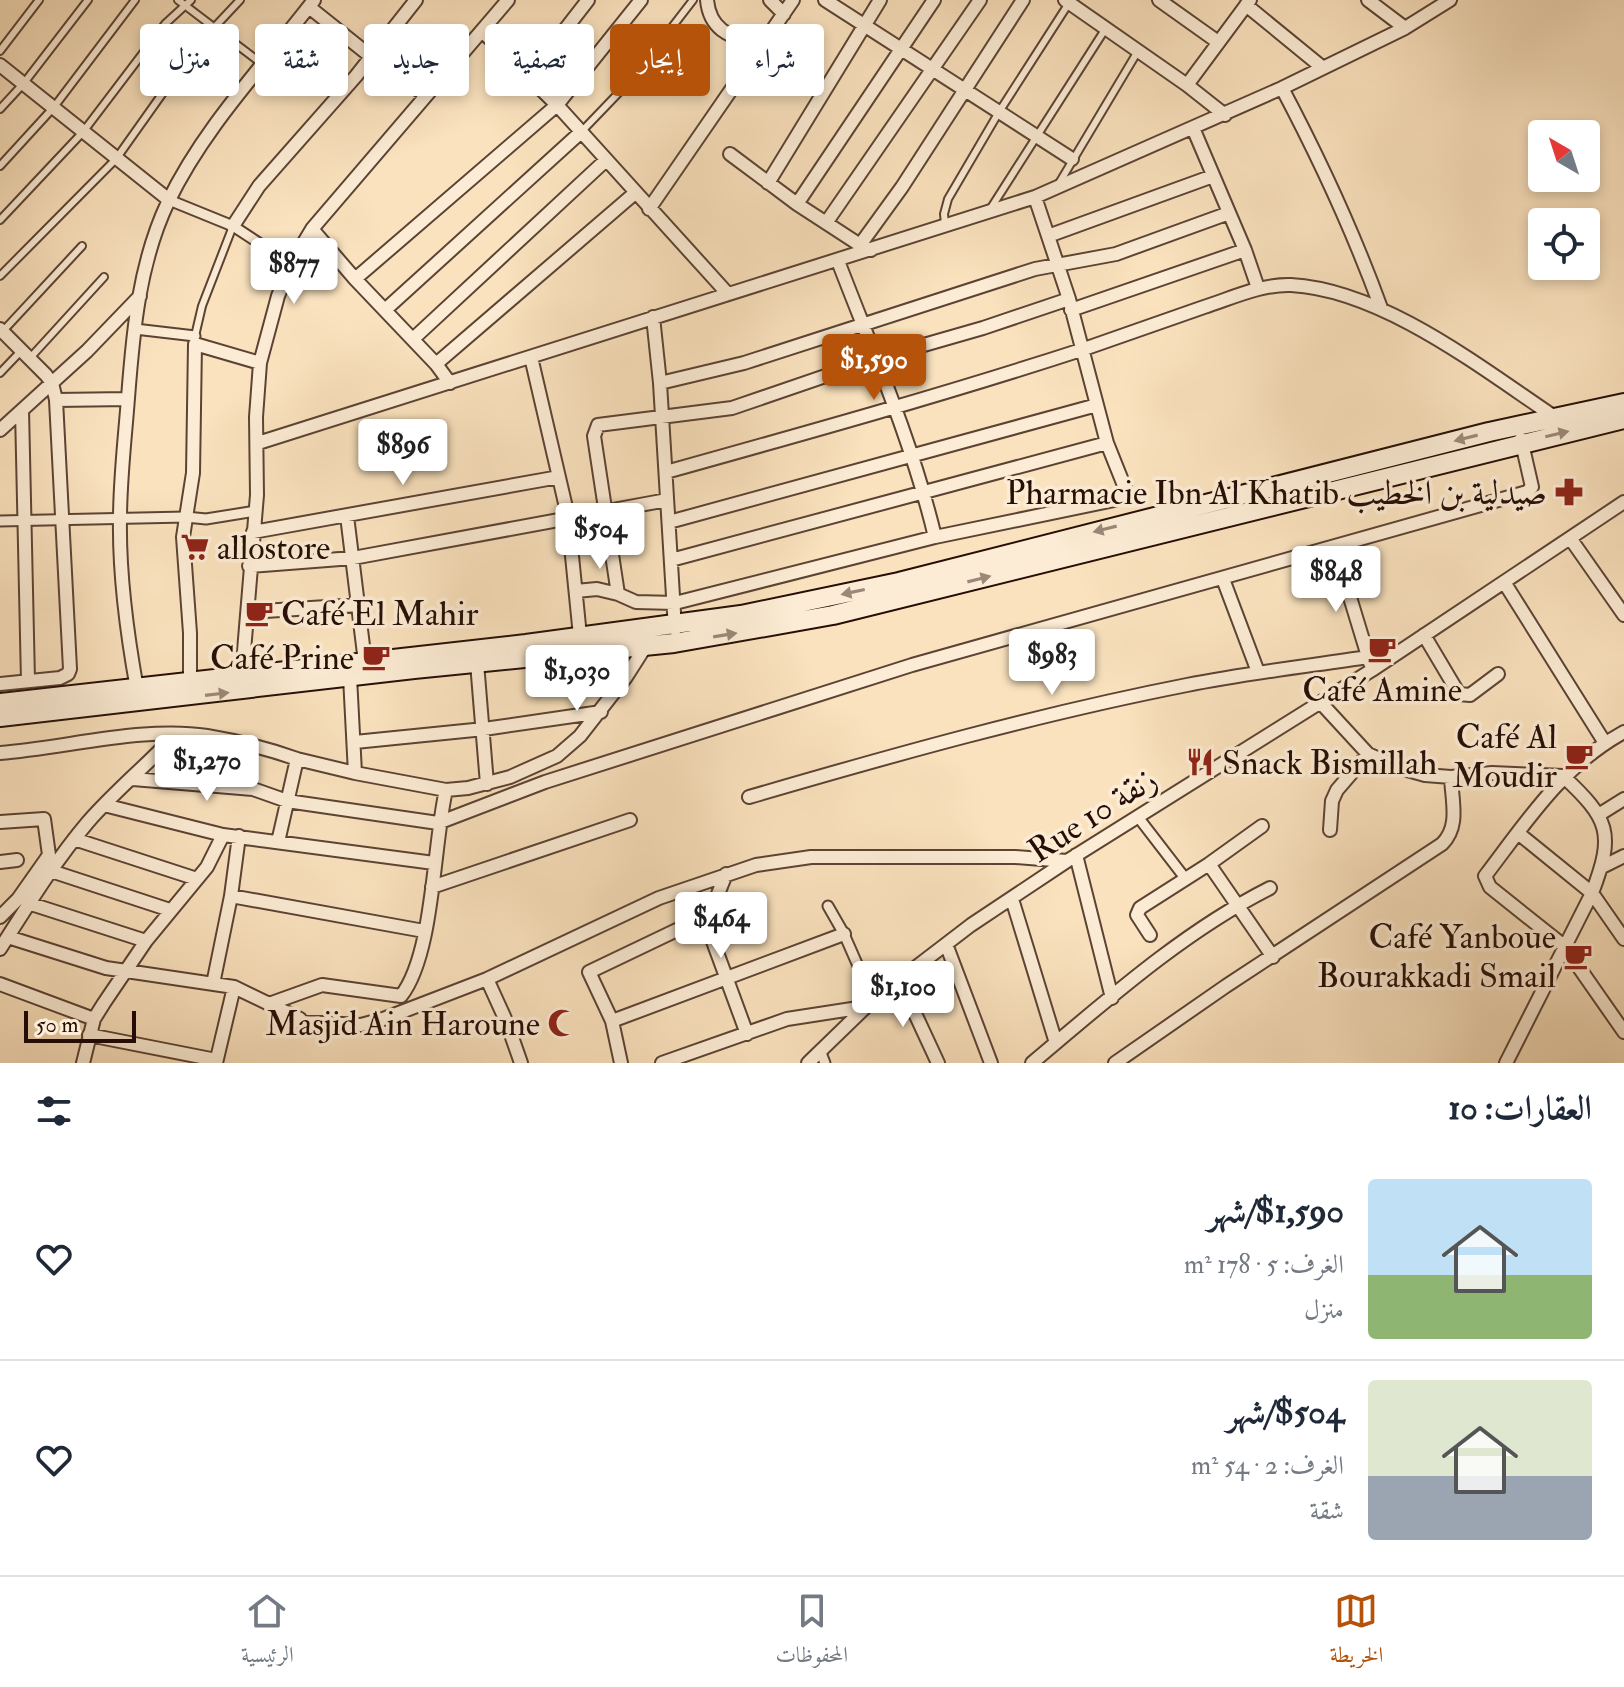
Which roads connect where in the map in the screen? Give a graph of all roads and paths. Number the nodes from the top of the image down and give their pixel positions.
1 (39, 0) edge
2 (88, 0) edge
3 (135, 0) edge
4 (240, 0) edge
5 (416, 0) edge
6 (508, 0) edge
7 (588, 0) edge
8 (641, 0) edge
9 (693, 0) edge
10 (707, 0) edge
11 (770, 0) edge
12 (793, 0) edge
13 (825, 0) edge
14 (880, 0) edge
15 (934, 0) edge
16 (980, 0) edge
17 (1023, 0) edge
18 (1159, 0) edge
19 (1368, 0) edge
20 (1450, 0) edge
21 (1067, 1) edge
22 (185, 2) edge
23 (1248, 2) edge
24 (311, 3) edge
25 (784, 14) junction
26 (210, 24) edge
27 (218, 24) edge
28 (295, 24) edge
29 (397, 24) edge
30 (569, 24) edge
31 (777, 24) edge
32 (865, 24) junction
33 (1106, 28) junction
34 (1405, 28) junction
35 (482, 31) junction
36 (726, 32) edge
37 (485, 34) edge
38 (1218, 42) junction
39 (469, 46) edge
40 (239, 47) edge
41 (902, 49) junction
42 (0, 51) edge
43 (364, 51) edge
44 (1138, 51) junction
45 (255, 59) edge
46 (0, 65) edge
47 (364, 65) edge
48 (1323, 68) junction
49 (934, 69) junction
50 (255, 75) edge
51 (24, 83) junction
52 (1187, 85) junction
53 (1282, 88) junction
54 (965, 90) junction
55 (161, 96) edge
56 (425, 96) edge
57 (548, 96) edge
58 (727, 96) edge
59 (557, 105) junction
60 (54, 107) junction
61 (0, 109) edge
62 (999, 112) junction
63 (1225, 115) junction
64 (1193, 128) junction
65 (83, 132) junction
66 (581, 132) junction
67 (1036, 137) junction
68 (730, 154) dead end
69 (116, 159) junction
70 (1072, 159) junction
71 (606, 160) junction
72 (0, 166) edge
73 (1213, 176) junction
74 (768, 183) junction
75 (1056, 187) junction
76 (635, 193) junction
77 (1035, 197) junction
78 (169, 200) junction
79 (797, 204) junction
80 (649, 209) junction
81 (988, 212) junction
82 (1229, 213) junction
83 (0, 220) edge
84 (826, 223) junction
85 (233, 226) junction
86 (945, 227) junction
87 (312, 229) junction
88 (1048, 236) junction
89 (82, 246) dead end
90 (866, 248) junction
91 (1245, 250) junction
92 (838, 261) junction
93 (291, 264) junction
94 (1058, 265) junction
95 (0, 276) edge
96 (104, 277) dead end
97 (355, 279) junction
98 (1258, 288) junction
99 (728, 294) junction
100 (140, 296) junction
101 (1070, 305) junction
102 (1381, 308) junction
103 (385, 310) junction
104 (653, 317) junction
105 (862, 324) junction
106 (135, 329) junction
107 (1, 330) edge
108 (413, 339) junction
109 (195, 340) junction
110 (1082, 349) junction
111 (26, 354) junction
112 (531, 357) junction
113 (875, 359) junction
114 (260, 363) junction
115 (436, 364) junction
116 (0, 373) edge
117 (52, 383) junction
118 (450, 383) junction
119 (660, 383) junction
120 (128, 399) junction
121 (56, 400) junction
122 (1624, 403) edge
123 (1097, 405) junction
124 (896, 408) junction
125 (22, 410) junction
126 (661, 415) junction
127 (1553, 416) junction
128 (1624, 419) edge
129 (0, 430) edge
130 (1520, 434) junction
131 (258, 443) junction
132 (1107, 443) junction
133 (913, 456) junction
134 (666, 472) junction
135 (559, 477) junction
136 (924, 493) junction
137 (667, 500) junction
138 (1624, 502) edge
139 (605, 510) junction
140 (256, 511) junction
141 (347, 516) junction
142 (568, 516) junction
143 (186, 517) junction
144 (64, 518) junction
145 (24, 519) junction
146 (120, 520) junction
147 (0, 521) edge
148 (669, 522) junction
149 (253, 532) junction
150 (935, 537) junction
151 (1570, 538) junction
152 (1335, 548) junction
153 (353, 558) junction
154 (671, 560) junction
155 (249, 566) junction
156 (1223, 579) junction
157 (1504, 582) junction
158 (576, 591) junction
159 (618, 594) junction
160 (675, 603) junction
161 (359, 605) junction
162 (1622, 607) edge
163 (248, 612) junction
164 (655, 627) junction
165 (674, 634) junction
166 (1424, 635) junction
167 (580, 636) junction
168 (647, 646) junction
169 (365, 662) junction
170 (477, 663) junction
171 (1370, 664) junction
172 (1258, 672) junction
173 (1498, 674) dead end
174 (242, 675) junction
175 (350, 677) junction
176 (28, 681) junction
177 (190, 682) junction
178 (0, 684) edge
179 (137, 689) junction
180 (0, 703) edge
181 (1321, 703) junction
182 (601, 712) junction
183 (0, 717) edge
184 (484, 729) junction
185 (1624, 732) edge
186 (175, 735) junction
187 (355, 742) junction
188 (1605, 743) junction
189 (0, 753) edge
190 (1368, 754) junction
191 (297, 759) junction
192 (355, 773) junction
193 (1563, 776) junction
194 (1451, 777) junction
195 (133, 779) junction
196 (487, 784) junction
197 (446, 790) junction
198 (749, 797) dead end
199 (1624, 799) edge
200 (287, 801) junction
201 (104, 805) junction
202 (1600, 814) junction
203 (1138, 817) junction
204 (630, 820) dead end
205 (0, 822) edge
206 (438, 823) junction
207 (1262, 826) dead end
208 (1330, 830) dead end
209 (1518, 833) junction
210 (223, 835) junction
211 (239, 836) junction
212 (74, 839) junction
213 (278, 842) junction
214 (1624, 856) edge
215 (1072, 858) junction
216 (17, 860) dead end
217 (0, 862) edge
218 (434, 863) junction
219 (1209, 864) junction
220 (1602, 867) junction
221 (51, 871) junction
222 (726, 874) junction
223 (1185, 878) junction
224 (197, 879) junction
225 (432, 887) junction
226 (1270, 888) dead end
227 (1592, 893) junction
228 (231, 896) junction
229 (1012, 899) junction
230 (28, 903) junction
231 (1236, 905) junction
232 (828, 906) dead end
233 (170, 910) junction
234 (0, 917) edge
235 (704, 917) junction
236 (424, 931) junction
237 (844, 934) junction
238 (1150, 935) dead end
239 (8, 937) junction
240 (1624, 939) edge
241 (146, 941) junction
242 (946, 944) junction
243 (1564, 946) junction
244 (0, 949) edge
245 (1273, 957) junction
246 (124, 972) junction
247 (727, 977) junction
248 (487, 979) junction
249 (899, 979) junction
250 (0, 984) edge
251 (213, 984) junction
252 (234, 987) junction
253 (1112, 998) junction
254 (869, 1003) junction
255 (269, 1004) junction
256 (94, 1019) junction
257 (286, 1021) dead end
258 (612, 1021) junction
259 (310, 1024) junction
260 (1624, 1032) edge
261 (747, 1034) junction
262 (89, 1035) junction
263 (1056, 1043) junction
264 (820, 1050) junction
265 (216, 1062) edge
266 (83, 1063) edge
267 (521, 1063) edge
268 (621, 1063) edge
269 (662, 1063) edge
270 (808, 1063) edge
271 (825, 1063) edge
272 (938, 1063) edge
273 (991, 1063) edge
274 (1032, 1063) edge
275 (1115, 1063) edge
276 (1506, 1063) edge

1 - 42 lane
2 - 51 lane
3 - 60 lane
4 - 27 lane
5 - 29 street
6 - 35 street
7 - 30 street
8 - 59 street
9 - 66 lane
10 - 36 street
11 - 25 street
12 - 25 street
13 - 32 street
14 - 32 street
15 - 41 street
16 - 49 street
17 - 54 street
18 - 38 street
19 - 34 street
20 - 34 street
21 - 33 street
21 - 62 lane
22 - 26 lane
22 - 65 lane
23 - 38 street
23 - 48 street
24 - 28 street
24 - 43 street
25 - 31 street
32 - 41 street
32 - 74 street
33 - 44 street
33 - 67 lane
34 - 48 street
35 - 37 street
35 - 39 street
38 - 52 street
40 - 45 lane
41 - 49 street
41 - 79 street
44 - 52 street
44 - 70 lane
46 - 51 street
47 - 85 street
48 - 53 street
49 - 54 street
49 - 84 street
50 - 78 street
51 - 60 street
51 - 61 lane
52 - 63 street
53 - 63 street
53 - 102 street
54 - 62 street
54 - 90 street
55 - 69 lane
56 - 87 street
57 - 59 street
58 - 80 street
59 - 66 street
59 - 97 street
60 - 65 street
60 - 72 lane
62 - 67 street
62 - 86 lane
63 - 64 street
64 - 73 street
64 - 75 street
65 - 69 street
65 - 83 lane
66 - 71 street
66 - 103 street
67 - 70 street
67 - 81 lane
68 - 74 street
69 - 78 street
69 - 95 lane
70 - 75 lane
71 - 76 street
71 - 108 street
73 - 82 street
73 - 88 street
74 - 79 street
75 - 77 street
76 - 80 street
76 - 115 street
77 - 81 street
77 - 88 street
78 - 85 street
78 - 100 street
79 - 84 street
80 - 99 street
81 - 86 street
82 - 91 street
82 - 94 street
84 - 90 street
85 - 93 street
85 - 109 lane
86 - 90 street
87 - 93 street
87 - 97 street
88 - 94 street
89 - 107 lane
90 - 92 street
91 - 98 street
91 - 101 street
92 - 99 street
92 - 105 street
93 - 114 street
94 - 101 street
94 - 105 street
96 - 111 lane
97 - 103 street
98 - 102 street
98 - 110 street
99 - 104 street
100 - 106 street
100 - 117 street
101 - 110 street
101 - 113 street
102 - 127 street
103 - 108 street
104 - 112 street
104 - 119 street
105 - 113 street
105 - 119 street
106 - 109 street
106 - 120 street
107 - 111 street
108 - 115 street
109 - 114 street
109 - 143 street
110 - 123 street
110 - 124 street
111 - 116 lane
111 - 117 street
112 - 118 street
112 - 135 street
113 - 124 street
113 - 126 street
114 - 131 street
115 - 118 street
117 - 121 street
117 - 125 street
118 - 131 street
119 - 126 street
120 - 121 street
120 - 146 street
121 - 144 street
122 - 127 main road
123 - 132 street
123 - 133 street
124 - 133 street
124 - 134 street
125 - 129 street
125 - 145 street
126 - 134 street
126 - 139 street
127 - 130 main road
130 -> 128 main road
130 - 152 street
130 - 165 main road
131 - 140 street
132 - 136 street
132 - 150 street
133 - 136 street
133 - 148 street
134 - 137 street
135 - 141 street
135 - 142 street
136 - 150 street
136 - 154 street
137 - 139 street
137 - 148 street
138 - 151 street, Rue 10 زنقة
139 - 142 street
139 - 159 street
140 - 143 street
140 - 149 street
141 - 149 street
141 - 153 street
142 - 153 street
142 - 158 street
143 - 146 street
143 - 177 street
144 - 145 street
144 - 146 street
144 - 176 street
145 - 147 street
145 - 176 street
146 - 179 street
148 - 154 street
149 - 155 street
150 - 160 street
151 - 157 street, Rue 10 زنقة
151 - 162 street
152 - 156 street
152 - 171 street
153 - 155 street
153 - 161 street
154 - 160 street
155 - 163 street
156 - 172 street
156 - 206 street
157 - 166 street, Rue 10 زنقة
157 - 188 street
158 - 159 street
158 - 167 street
159 - 160 street
160 - 165 street
161 - 163 street
161 - 169 street
163 - 174 street
164 - 165 main road
164 - 167 main road
164 - 168 street
165 - 168 main road
166 - 171 street, Rue 10 زنقة
166 - 173 street
167 - 169 main road
168 - 170 main road
168 - 182 street
169 - 174 main road
170 - 175 main road
170 - 184 street
171 - 172 street
171 - 181 street, Rue 10 زنقة
172 - 198 street
174 - 177 main road
183 -> 175 main road
175 - 187 street
176 - 178 street
177 - 179 main road
179 - 180 main road
181 - 190 street
181 - 203 street, Rue 10 زنقة
182 - 184 street
182 - 196 street
184 - 187 street
184 - 196 street
185 - 188 street
186 - 189 street
186 - 191 street
186 - 195 street
187 - 192 street
188 - 193 street
190 - 194 street
190 - 208 street
191 - 192 street
191 - 200 street
192 - 197 street
193 - 194 street
193 - 202 street
193 - 209 street
194 - 245 street
195 - 200 street
195 - 201 street
196 - 197 street
197 - 206 street
199 - 202 street
200 - 206 street
200 - 213 street
201 - 210 street
201 - 212 street
202 - 220 street
203 - 215 street, Rue 10 زنقة
203 - 223 street
204 - 225 street
205 - 234 street
206 - 218 street
207 - 219 street
209 - 227 street
209 - 243 street
210 - 211 street
210 - 224 street
211 - 213 street
211 - 228 street
212 - 221 street
212 - 224 street
213 - 218 street
214 - 220 street
215 - 222 street
215 - 229 street, Rue 10 زنقة
215 - 253 street
216 - 217 street
218 - 225 street
219 - 223 street
219 - 231 street
220 - 227 street
221 - 230 street
221 - 233 street
222 - 235 street
222 - 248 street
223 - 238 street
224 - 233 street
225 - 236 street
226 - 231 street
227 - 240 street
227 - 243 street
228 - 236 street
228 - 251 street
229 - 242 street, Rue 10 زنقة
229 - 263 street
230 - 239 street
230 - 241 street
231 - 245 street
231 - 253 street
232 - 237 street
233 - 241 street
235 - 247 street
235 - 258 street
236 - 255 street
237 - 247 street
237 - 254 street
239 - 244 street
239 - 246 street
241 - 246 street
242 - 249 street, Rue 10 زنقة
242 - 273 street
243 - 260 street
243 - 276 street
245 - 275 street
246 - 251 street
246 - 256 street
247 - 258 street
247 - 261 street
248 - 259 street
248 - 267 street
249 - 254 street, Rue 10 زنقة
249 - 272 street
250 - 256 street
251 - 252 street
252 - 255 street
252 - 265 street
253 - 263 street
254 - 261 street
254 - 264 street, Rue 10 زنقة
255 - 259 street
256 - 262 street
257 - 259 street
258 - 268 street
261 - 269 street
262 - 265 street
262 - 266 street
263 - 274 street
264 - 270 street, Rue 10 زنقة
264 - 271 street

